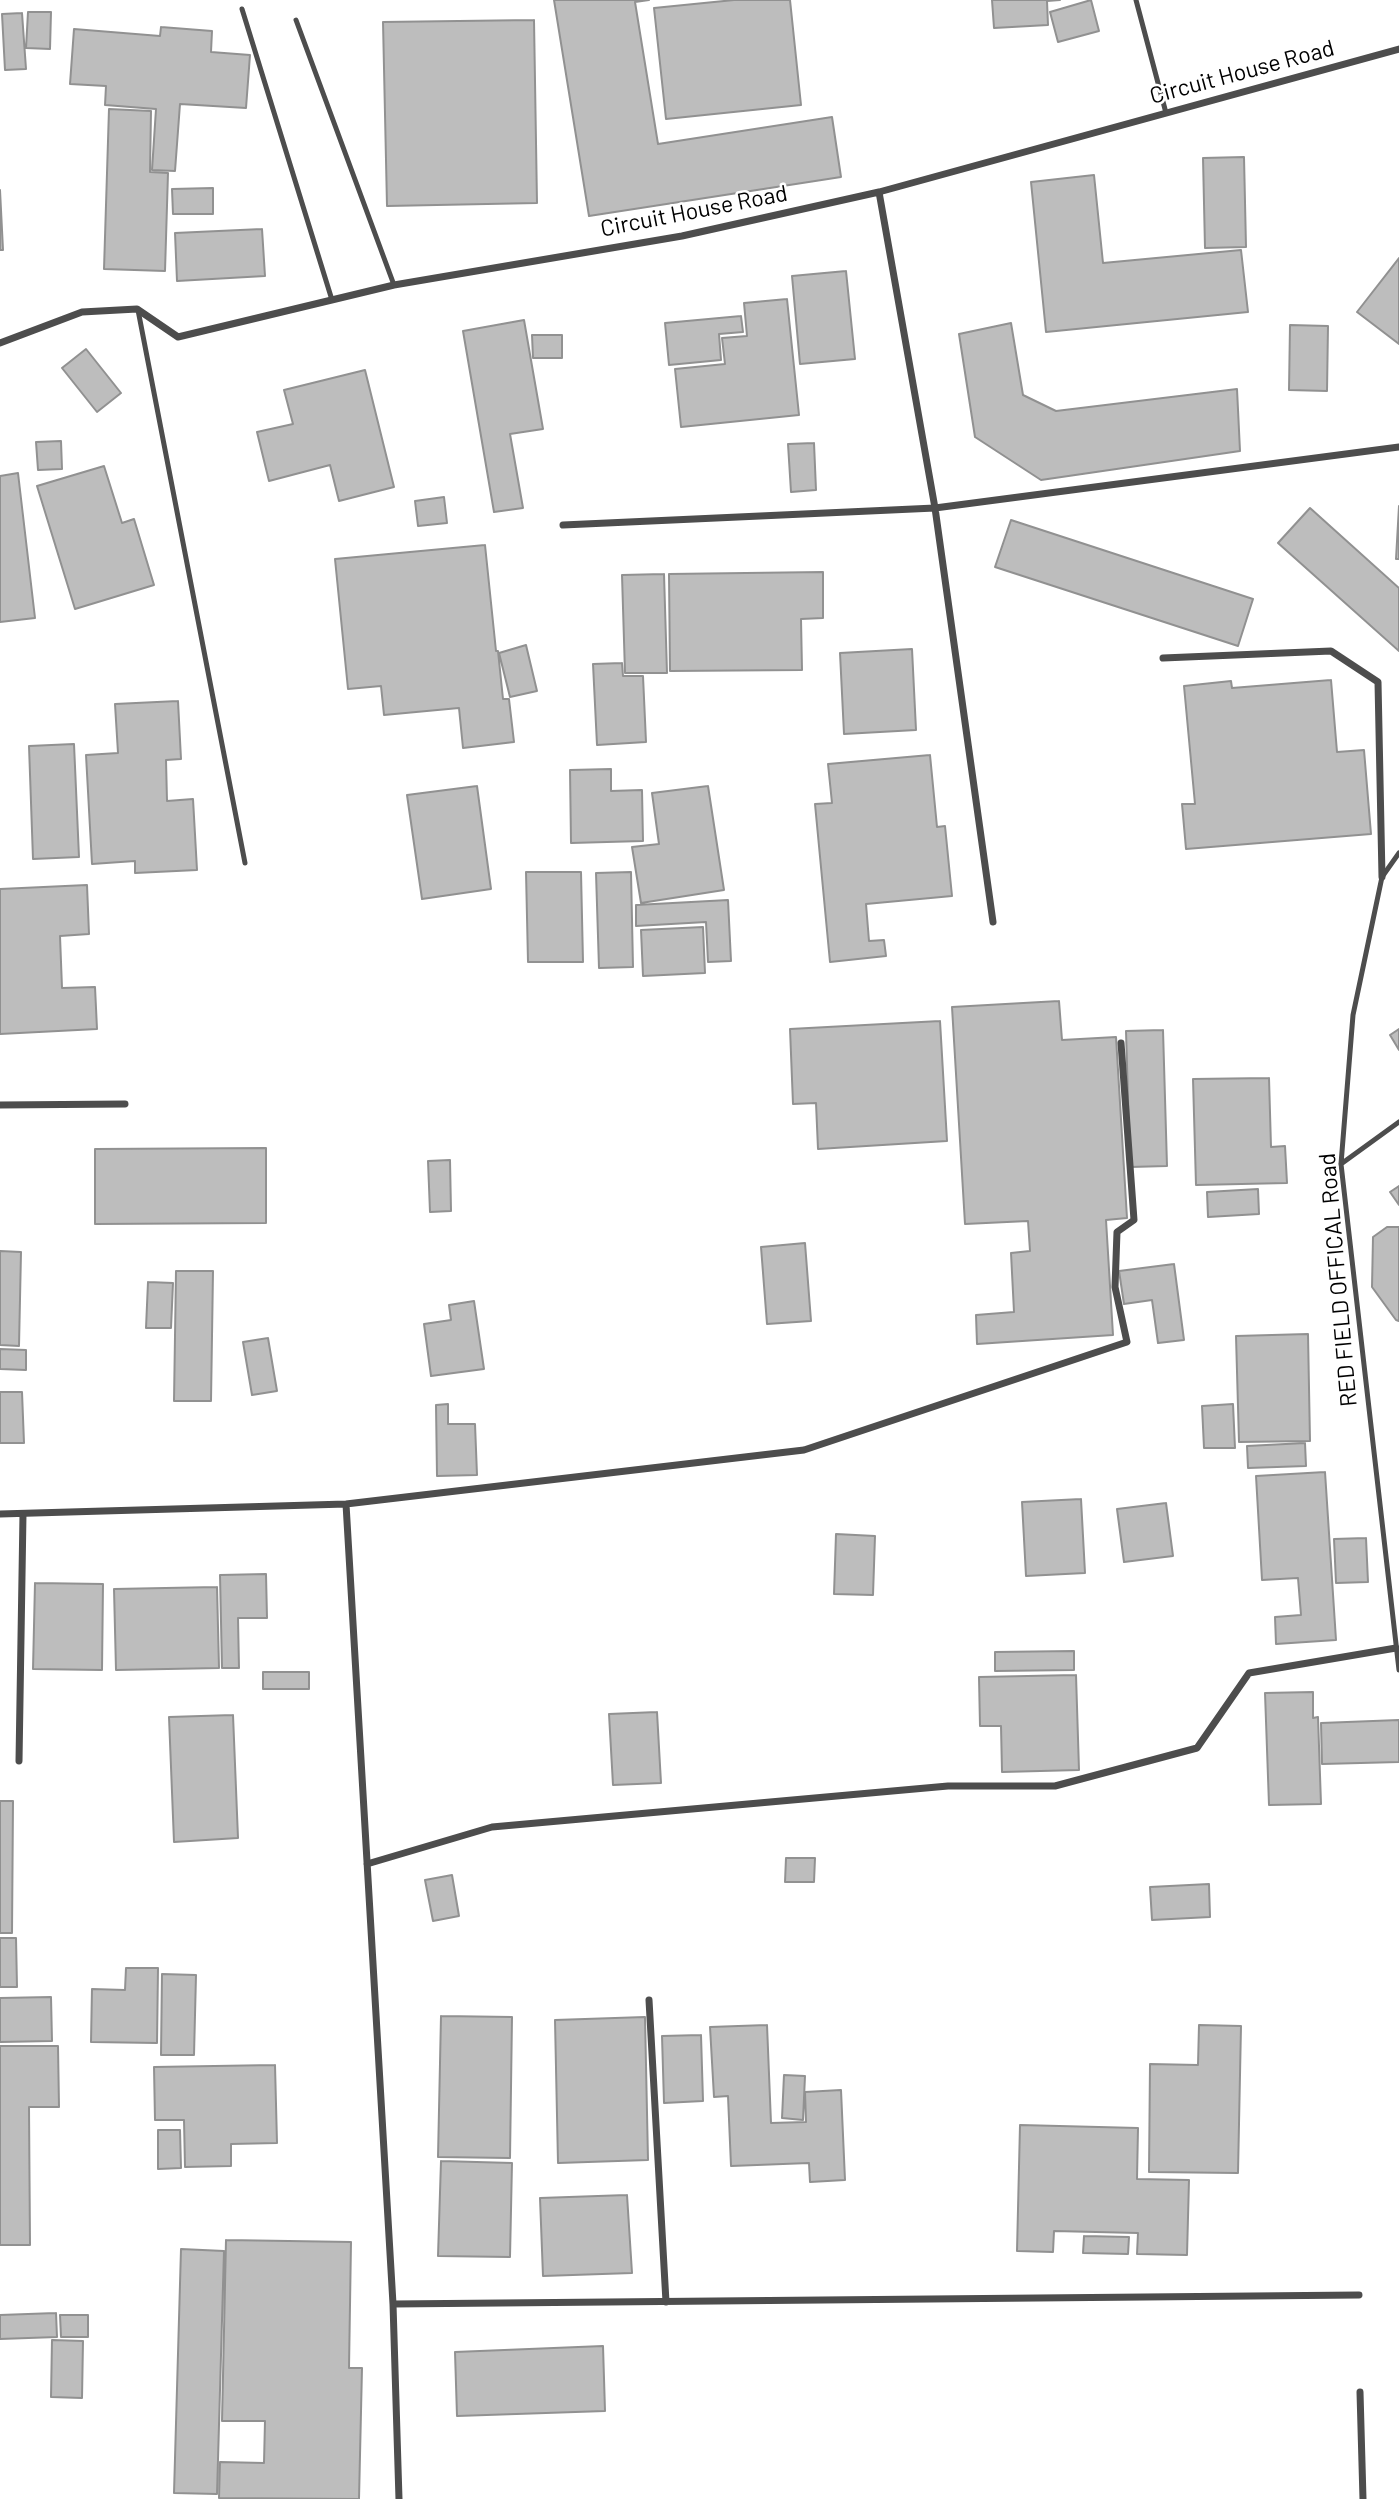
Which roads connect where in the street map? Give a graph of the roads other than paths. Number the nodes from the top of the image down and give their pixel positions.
1 (1136, 0) edge
2 (242, 9) dead end
3 (296, 20) dead end
4 (1399, 49) edge
5 (1166, 113) junction
6 (879, 192) junction
7 (394, 285) junction
8 (332, 300) junction
9 (137, 309) junction
10 (0, 343) edge
11 (1399, 447) edge
12 (934, 508) junction
13 (563, 524) dead end
14 (1163, 658) dead end
15 (1399, 852) edge
16 (245, 863) dead end
17 (1382, 877) junction
18 (993, 922) dead end
19 (1121, 1043) dead end
20 (125, 1104) dead end
21 (0, 1105) edge
22 (1399, 1122) edge
23 (1341, 1164) junction
24 (346, 1504) junction
25 (0, 1514) edge
26 (23, 1514) junction
27 (1396, 1648) junction
28 (1399, 1670) edge
29 (19, 1761) dead end
30 (367, 1864) junction
31 (649, 2000) dead end
32 (1359, 2295) dead end
33 (666, 2302) junction
34 (393, 2304) junction
35 (1360, 2392) dead end
36 (399, 2499) edge
37 (1363, 2499) edge

1 - 5 lane
2 - 8 lane
3 - 7 lane
4 - 5 street, Circuit House Road
5 - 6 street, Circuit House Road
6 - 7 street, Circuit House Road
6 - 12 street
7 - 8 street, Circuit House Road
8 - 9 street, Circuit House Road
9 - 10 street
9 - 16 lane
11 - 12 street
12 - 13 street
12 - 18 street
14 - 17 street
15 - 17 lane, RED FIELD OFFICAL Road
17 - 23 lane, RED FIELD OFFICAL Road
19 - 24 street
20 - 21 street
22 - 23 lane
23 - 27 lane, RED FIELD OFFICAL Road
24 - 26 street
24 - 30 street
25 - 26 street
26 - 29 street
27 - 28 lane, RED FIELD OFFICAL Road
27 - 30 street
30 - 34 street
31 - 33 street
32 - 33 street
33 - 34 street
34 - 36 street
35 - 37 street

